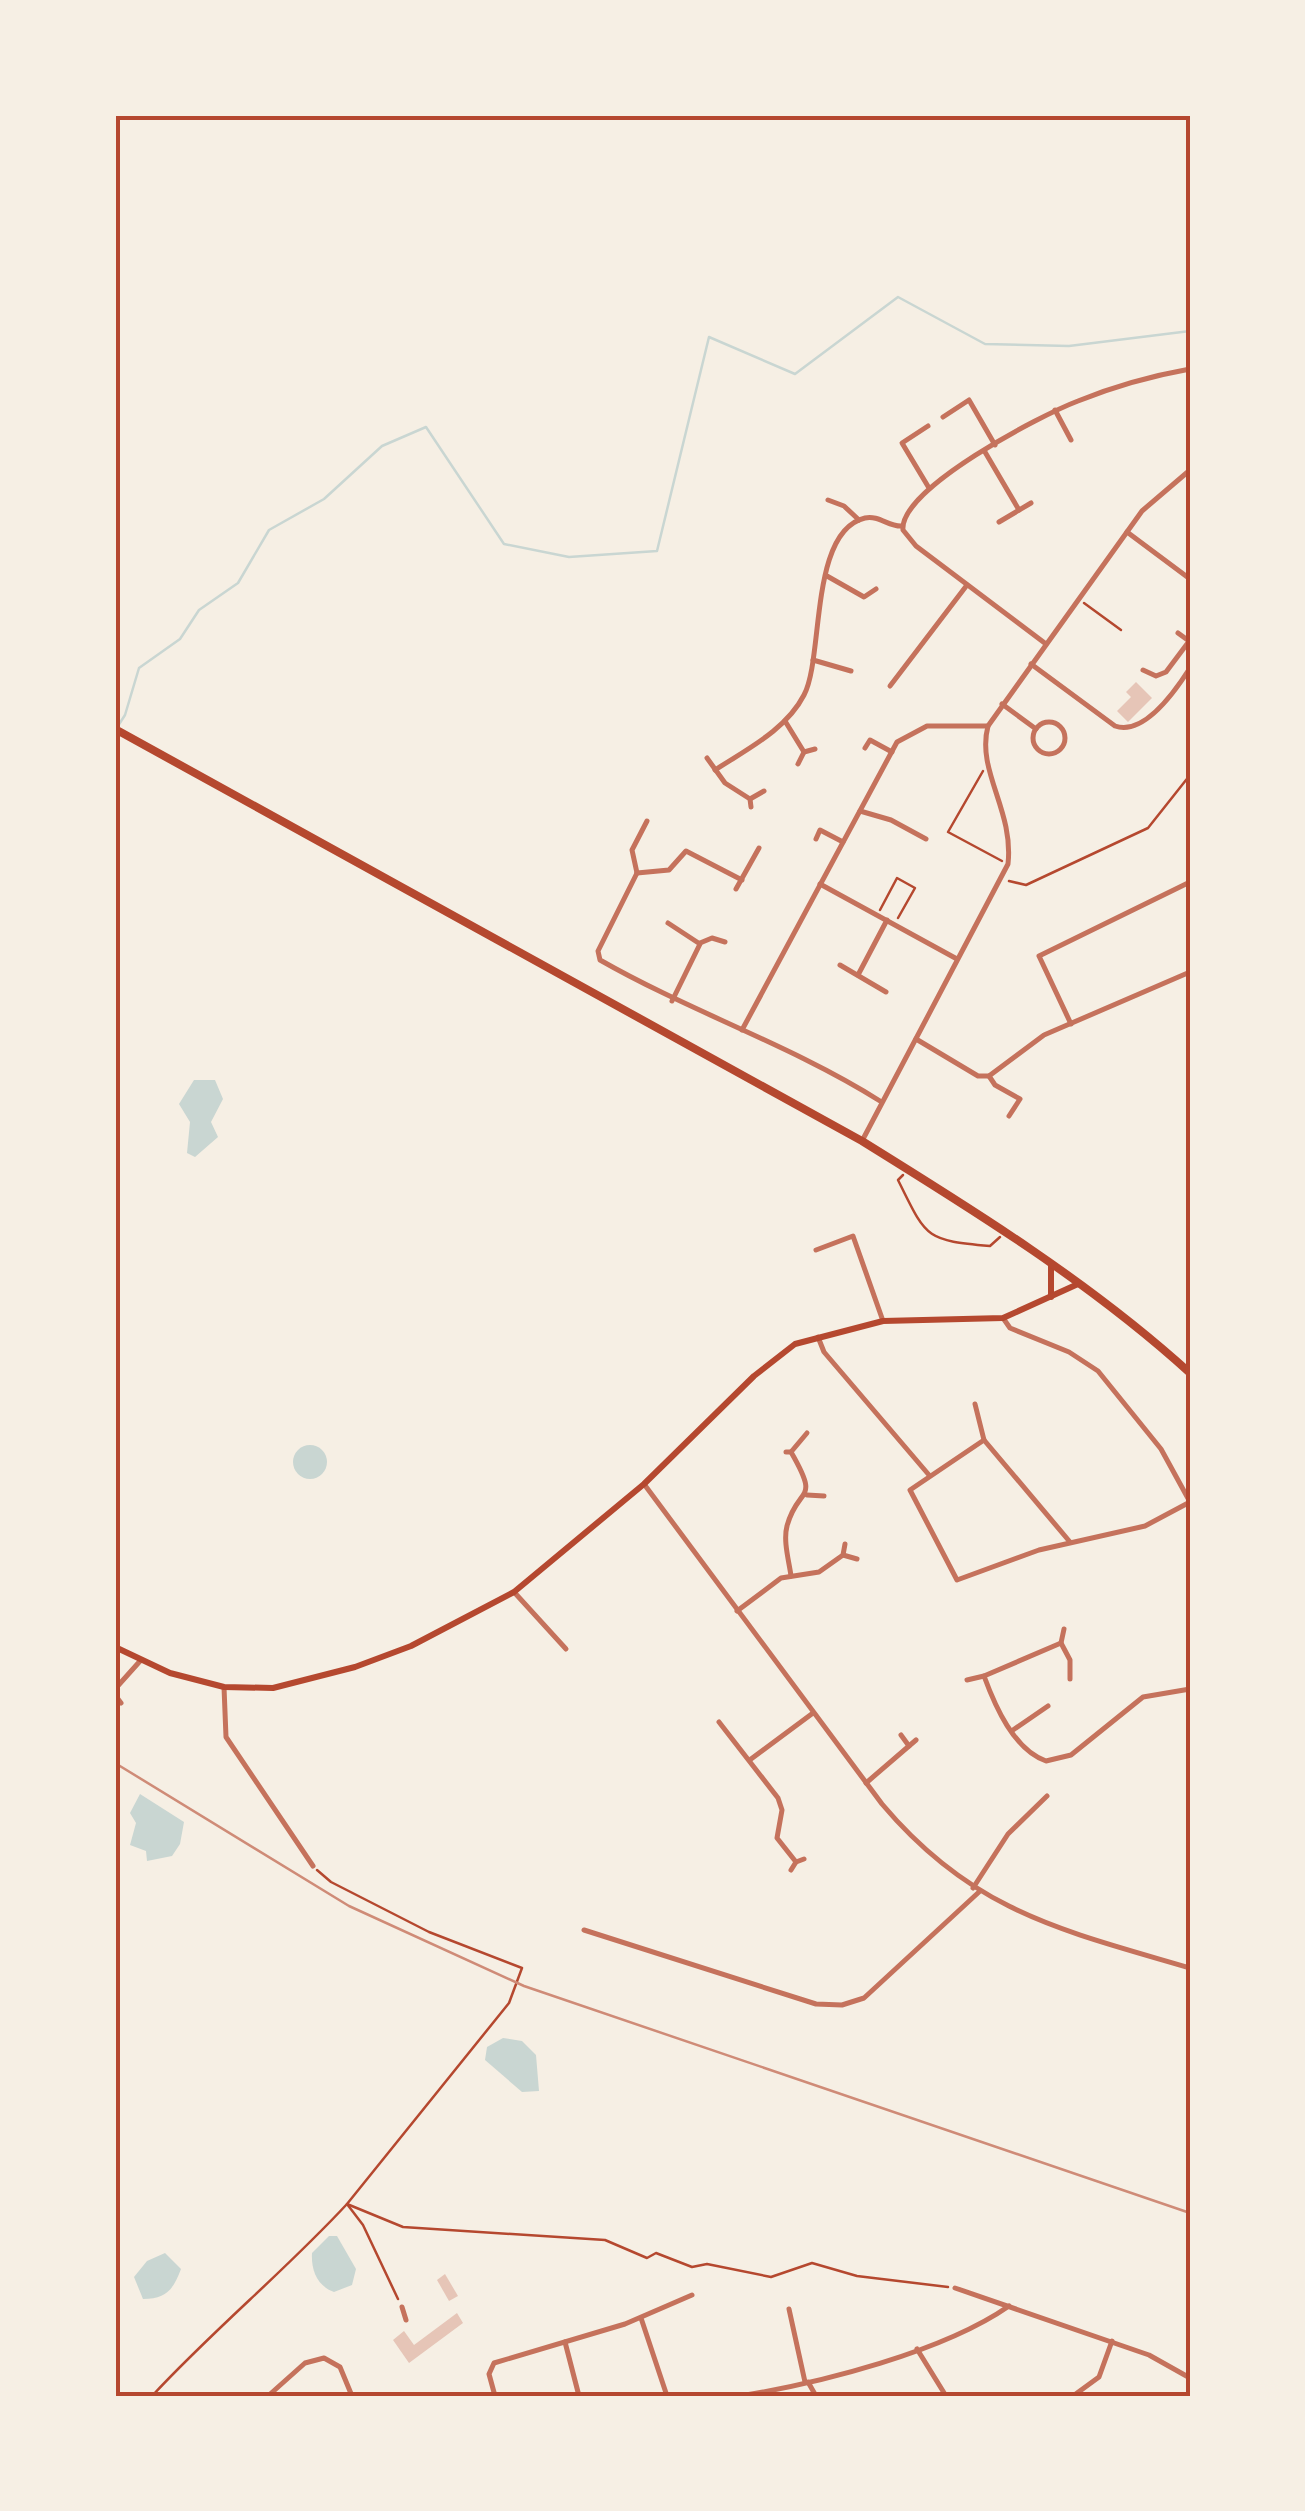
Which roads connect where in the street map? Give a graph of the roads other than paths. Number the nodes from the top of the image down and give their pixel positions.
1 (1190, 369) edge
2 (1055, 410) junction
3 (943, 417) dead end
4 (928, 426) dead end
5 (1070, 440) dead end
6 (995, 445) junction
7 (984, 452) junction
8 (1190, 470) edge
9 (928, 488) junction
10 (828, 500) dead end
11 (1031, 503) dead end
12 (1019, 510) junction
13 (859, 520) junction
14 (999, 522) dead end
15 (902, 526) junction
16 (1127, 532) junction
17 (826, 575) junction
18 (1190, 579) edge
19 (967, 585) junction
20 (876, 589) dead end
21 (864, 597) junction
22 (864, 606) dead end
23 (1178, 632) dead end
24 (1189, 640) edge
25 (1046, 644) junction
26 (813, 660) junction
27 (1030, 664) junction
28 (1143, 670) dead end
29 (851, 672) dead end
30 (901, 673) junction
31 (1189, 673) edge
32 (910, 680) dead end
33 (890, 686) dead end
34 (1001, 704) junction
35 (785, 721) junction
36 (988, 726) junction
37 (1036, 728) junction
38 (118, 731) edge
39 (815, 748) dead end
40 (865, 748) dead end
41 (804, 752) junction
42 (892, 752) junction
43 (707, 758) dead end
44 (798, 764) dead end
45 (716, 770) junction
46 (764, 791) dead end
47 (860, 811) junction
48 (647, 821) dead end
49 (816, 839) dead end
50 (843, 842) junction
51 (915, 846) dead end
52 (759, 848) dead end
53 (637, 873) junction
54 (742, 880) junction
55 (1190, 882) edge
56 (820, 884) junction
57 (736, 889) dead end
58 (888, 919) junction
59 (668, 923) dead end
60 (724, 942) dead end
61 (700, 943) junction
62 (957, 959) junction
63 (840, 965) dead end
64 (1190, 972) edge
65 (858, 975) junction
66 (886, 992) dead end
67 (672, 1001) junction
68 (1071, 1024) junction
69 (742, 1030) junction
70 (916, 1040) junction
71 (990, 1076) junction
72 (880, 1102) junction
73 (1015, 1106) junction
74 (1025, 1113) dead end
75 (1009, 1116) dead end
76 (862, 1141) junction
77 (816, 1250) dead end
78 (1051, 1264) junction
79 (1078, 1284) junction
80 (1050, 1298) junction
81 (1003, 1318) junction
82 (884, 1322) junction
83 (818, 1337) junction
84 (1190, 1372) edge
85 (975, 1404) dead end
86 (808, 1434) dead end
87 (984, 1440) junction
88 (928, 1475) junction
89 (644, 1484) junction
90 (807, 1495) junction
91 (824, 1496) dead end
92 (1190, 1502) edge
93 (1070, 1542) junction
94 (845, 1544) dead end
95 (843, 1555) junction
96 (857, 1560) dead end
97 (791, 1576) junction
98 (514, 1592) junction
99 (737, 1611) junction
100 (1064, 1630) dead end
101 (1061, 1643) junction
102 (115, 1647) edge
103 (566, 1648) dead end
104 (142, 1660) junction
105 (984, 1676) junction
106 (1070, 1679) dead end
107 (967, 1680) dead end
108 (224, 1687) junction
109 (1190, 1689) edge
110 (115, 1692) edge
111 (121, 1704) dead end
112 (1048, 1706) dead end
113 (814, 1713) junction
114 (719, 1722) dead end
115 (1013, 1730) junction
116 (901, 1735) dead end
117 (916, 1740) dead end
118 (909, 1746) junction
119 (751, 1759) junction
120 (866, 1782) junction
121 (1048, 1796) dead end
122 (804, 1859) dead end
123 (796, 1862) junction
124 (313, 1866) road end
125 (791, 1870) dead end
126 (972, 1888) junction
127 (980, 1892) junction
128 (584, 1930) dead end
129 (1190, 1968) edge
130 (955, 2288) road end
131 (692, 2295) dead end
132 (1009, 2306) junction
133 (402, 2307) road end
134 (788, 2309) dead end
135 (641, 2318) junction
136 (406, 2320) dead end
137 (565, 2342) junction
138 (1112, 2342) junction
139 (917, 2348) junction
140 (1190, 2378) edge
141 (807, 2382) junction
142 (268, 2396) edge
143 (352, 2396) edge
144 (495, 2396) edge
145 (580, 2396) edge
146 (667, 2396) edge
147 (740, 2396) edge
148 (816, 2396) edge
149 (946, 2396) edge
150 (1073, 2396) edge

1 - 2 street
2 - 5 street
2 - 6 street
3 - 6 street
4 - 9 street
6 - 7 street
7 - 9 street
7 - 12 street
8 - 16 street
9 - 15 street
10 - 13 street
11 - 12 street
12 - 14 street
13 - 15 street
13 - 17 street
15 - 19 street
16 - 18 street
16 - 25 street
17 - 21 street
17 - 26 street
19 - 25 street
19 - 30 street
20 - 21 street
21 - 22 street
23 - 24 street
24 - 28 street
25 - 27 street
26 - 29 street
26 - 35 street
27 - 31 street
27 - 34 street
30 - 32 street
30 - 33 street
34 - 36 street
34 - 37 street
35 - 41 street
35 - 45 street
36 - 42 street
36 - 62 street
37 - 37 street
38 - 76 main road
39 - 41 street
40 - 42 street
41 - 44 street
42 - 47 street
43 - 45 street
45 - 46 street
47 - 50 street
47 - 51 street
48 - 53 street
49 - 50 street
50 - 56 street
52 - 54 street
53 - 54 street
53 - 67 street
54 - 57 street
55 - 68 street
56 - 58 street
56 - 69 street
58 - 62 street
58 - 65 street
59 - 61 street
60 - 61 street
61 - 67 street
62 - 70 street
63 - 65 street
64 - 68 street
65 - 66 street
67 - 69 street
68 - 71 street
69 - 72 street
70 - 71 street
70 - 72 street
71 - 73 street
72 - 76 street
73 - 74 street
73 - 75 street
76 - 78 main road
77 - 82 street
78 - 79 main road
78 - 80 main road
79 - 80 main road
79 - 84 main road
80 - 81 main road
81 - 82 main road
81 - 92 street
82 - 83 main road
83 - 88 street
83 - 89 main road
85 - 87 street
86 - 90 street
87 - 88 street
87 - 93 street
88 - 93 street
89 - 98 main road
89 - 99 street
90 - 91 street
90 - 97 street
92 - 93 street
94 - 95 street
95 - 96 street
95 - 97 street
97 - 99 street
98 - 103 street
98 - 108 main road
99 - 113 street
100 - 101 street
101 - 105 street
101 - 106 street
102 - 104 main road
104 - 108 main road
104 - 110 street
105 - 107 street
105 - 115 street
108 - 124 street
109 - 115 street
110 - 111 street
112 - 115 street
113 - 119 street
113 - 120 street
114 - 119 street
116 - 118 street
117 - 118 street
118 - 120 street
119 - 123 street
120 - 126 street
121 - 126 street
122 - 123 street
123 - 125 street
126 - 127 street
127 - 128 street
127 - 129 street
130 - 132 street
131 - 135 street
132 - 138 street
132 - 139 street
133 - 136 street
134 - 141 street
135 - 137 street
135 - 146 street
137 - 144 street
137 - 145 street
138 - 140 street
138 - 150 street
139 - 141 street
139 - 149 street
141 - 147 street
141 - 148 street
142 - 143 street

